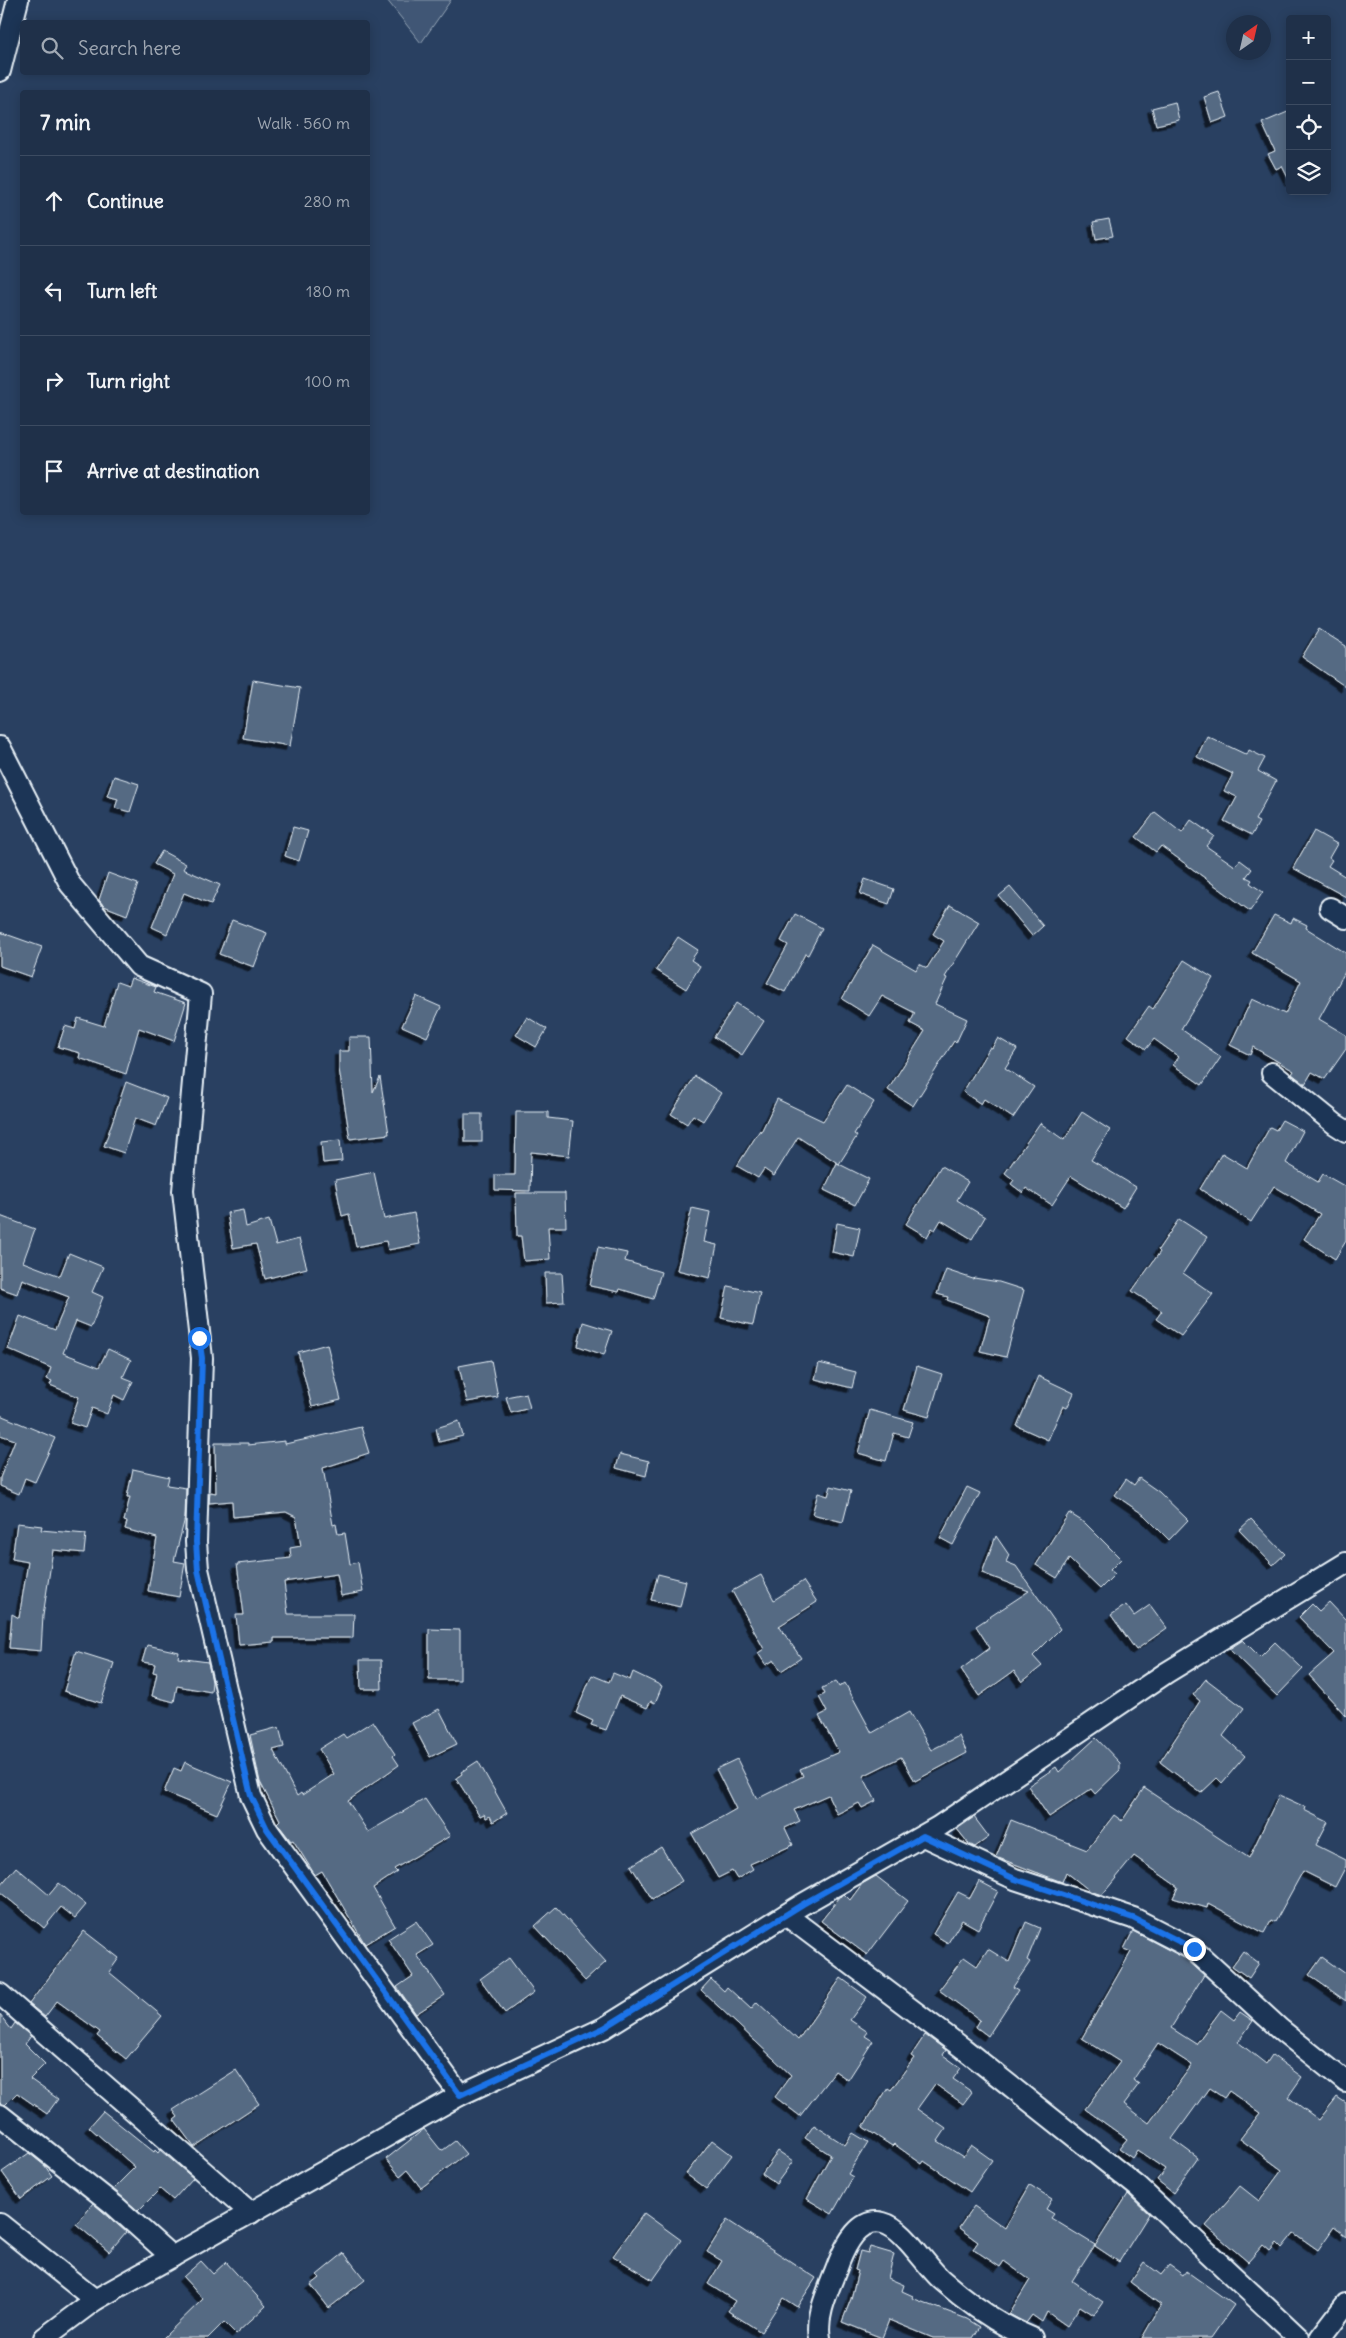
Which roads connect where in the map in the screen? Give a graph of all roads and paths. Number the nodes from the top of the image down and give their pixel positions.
1 (18, 0) edge
2 (0, 71) edge
3 (0, 747) edge
4 (1272, 1073) dead end
5 (1346, 1131) edge
6 (1346, 1563) edge
7 (923, 1836) junction
8 (786, 1915) junction
9 (0, 1994) edge
10 (1346, 2082) edge
11 (460, 2095) junction
12 (0, 2115) edge
13 (251, 2213) junction
14 (0, 2224) edge
15 (172, 2257) junction
16 (95, 2300) junction
17 (1346, 2304) edge
18 (1326, 2336) edge
19 (50, 2337) edge
20 (820, 2338) edge
21 (1032, 2338) edge
22 (1299, 2338) edge

1 - 2 street
3 - 11 street
4 - 5 street
6 - 7 street
7 - 8 street
7 - 10 street
8 - 11 street
8 - 22 street
9 - 13 street
11 - 13 street
12 - 15 street
13 - 15 street
14 - 16 street
15 - 16 street
16 - 19 street
17 - 18 street
20 - 21 street

